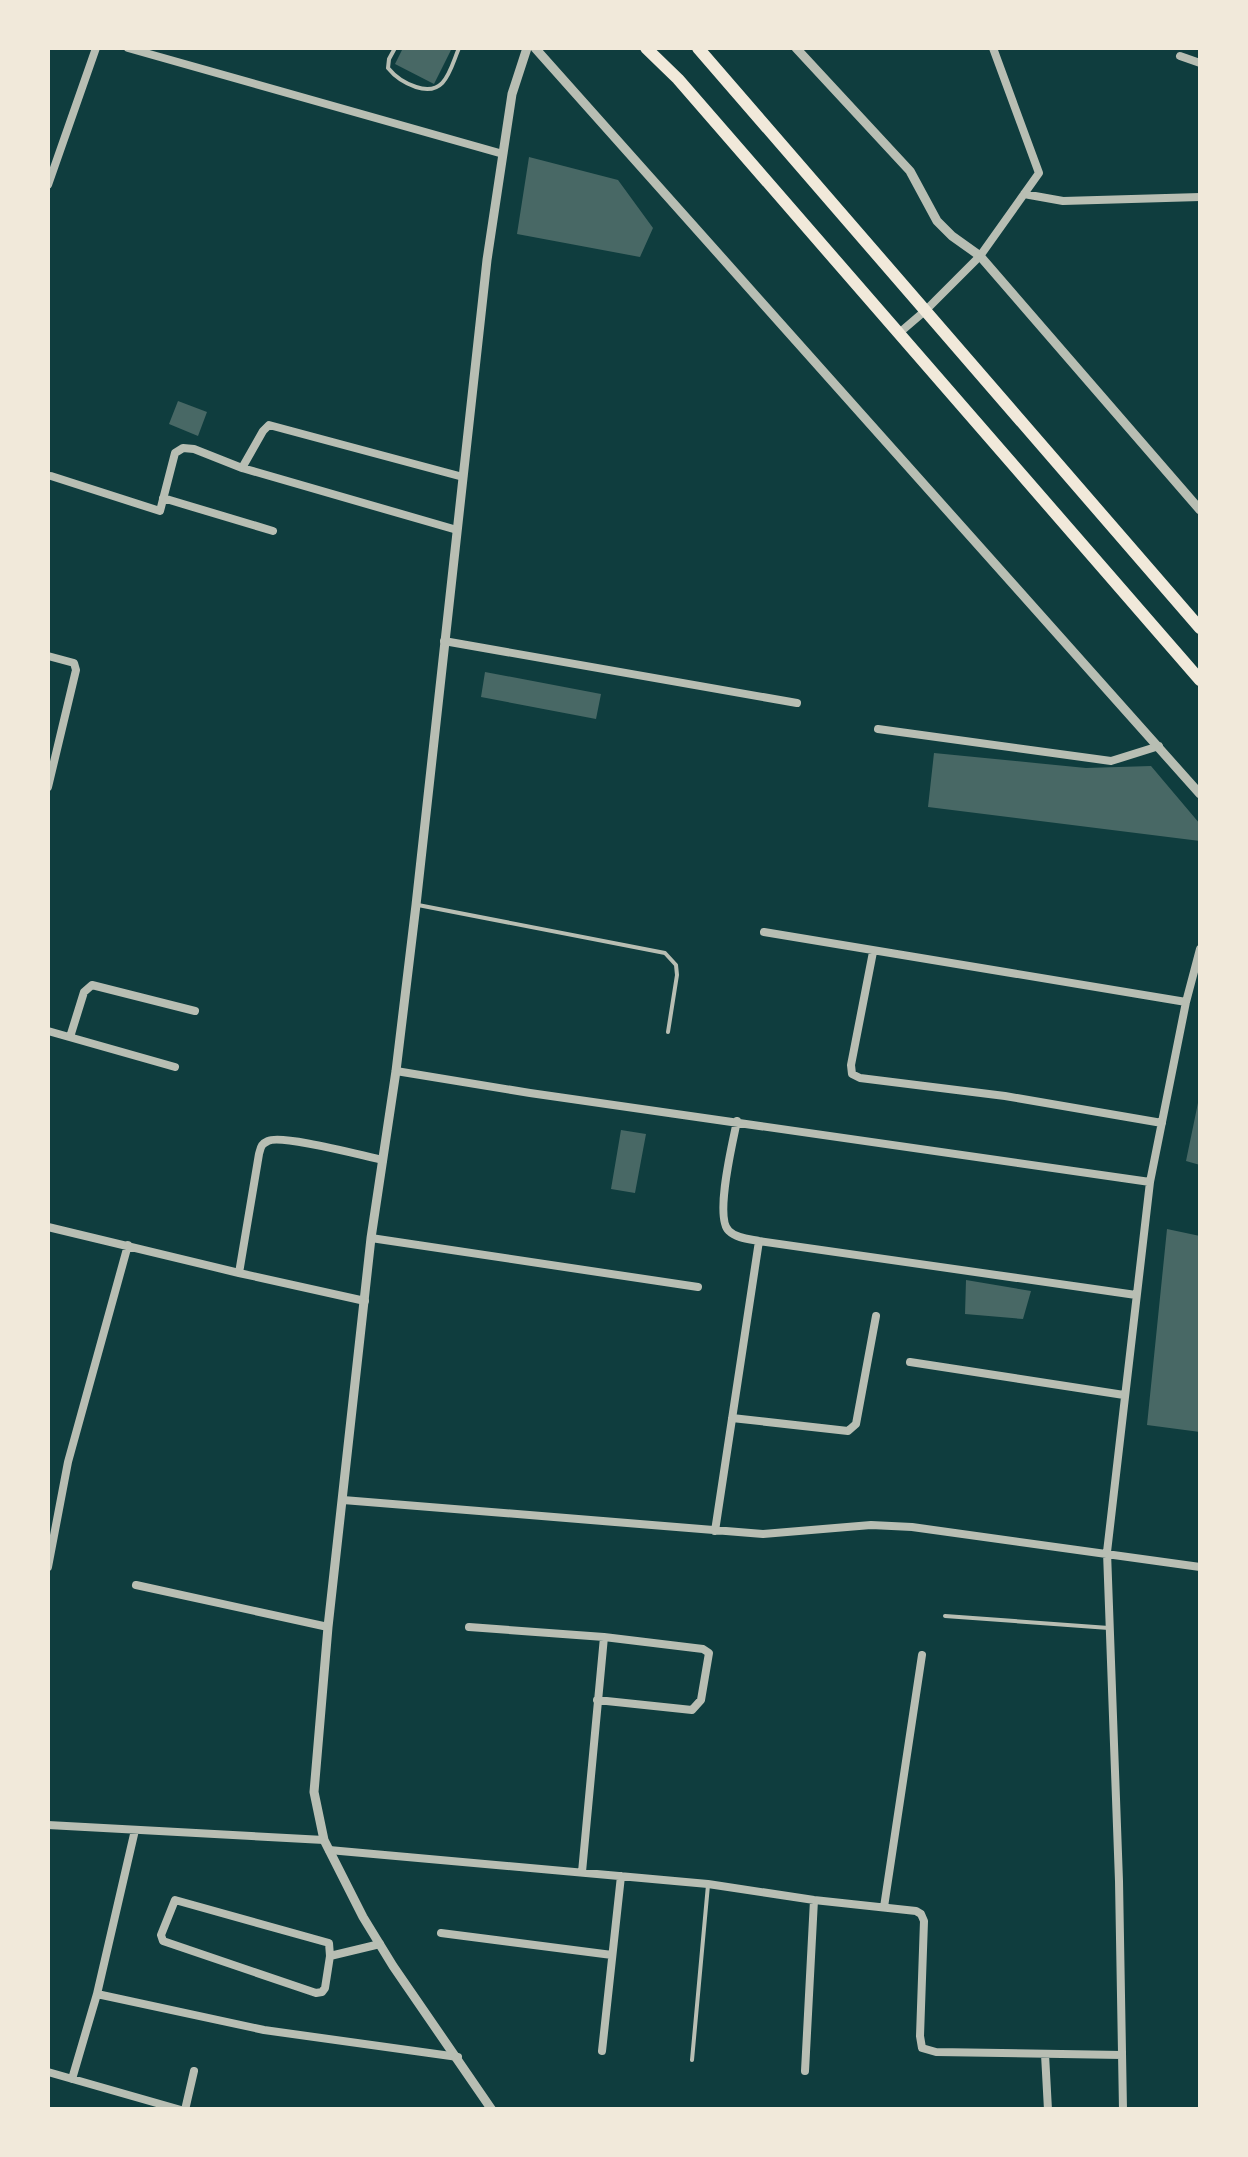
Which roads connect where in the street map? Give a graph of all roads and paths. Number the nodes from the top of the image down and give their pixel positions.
1 (96, 48) edge
2 (128, 48) edge
3 (395, 48) edge
4 (460, 48) edge
5 (527, 48) edge
6 (536, 48) edge
7 (646, 48) edge
8 (698, 48) edge
9 (796, 48) edge
10 (992, 48) edge
11 (1180, 56) dead end
12 (1200, 63) edge
13 (502, 154) junction
14 (48, 185) edge
15 (1024, 194) junction
16 (1200, 197) edge
17 (980, 256) junction
18 (926, 310) junction
19 (898, 334) junction
20 (242, 468) junction
21 (50, 476) dead end
22 (463, 477) junction
23 (163, 498) junction
24 (1200, 510) edge
25 (457, 530) junction
26 (274, 531) dead end
27 (1200, 628) edge
28 (444, 641) junction
29 (48, 656) edge
30 (1200, 680) edge
31 (798, 703) dead end
32 (878, 729) dead end
33 (1159, 746) junction
34 (48, 787) edge
35 (1200, 794) edge
36 (416, 905) junction
37 (764, 932) dead end
38 (1200, 949) edge
39 (874, 952) junction
40 (1186, 1002) junction
41 (195, 1011) dead end
42 (48, 1031) edge
43 (668, 1032) dead end
44 (70, 1037) junction
45 (175, 1067) dead end
46 (396, 1071) junction
47 (736, 1121) junction
48 (1162, 1122) junction
49 (382, 1160) junction
50 (1150, 1182) junction
51 (48, 1227) edge
52 (371, 1238) junction
53 (759, 1241) junction
54 (128, 1246) junction
55 (240, 1273) junction
56 (698, 1287) dead end
57 (1136, 1295) junction
58 (365, 1301) junction
59 (876, 1316) dead end
60 (910, 1362) dead end
61 (1124, 1395) junction
62 (732, 1418) junction
63 (48, 1492) edge
64 (62, 1494) junction
65 (343, 1500) junction
66 (715, 1531) junction
67 (1107, 1555) junction
68 (1200, 1566) edge
69 (48, 1567) edge
70 (136, 1585) dead end
71 (944, 1616) dead end
72 (328, 1627) junction
73 (469, 1627) dead end
74 (1110, 1628) junction
75 (604, 1637) junction
76 (922, 1655) dead end
77 (598, 1700) junction
78 (48, 1825) edge
79 (135, 1830) junction
80 (326, 1845) junction
81 (582, 1872) junction
82 (621, 1876) junction
83 (708, 1884) junction
84 (814, 1900) junction
85 (884, 1907) junction
86 (441, 1933) dead end
87 (380, 1944) junction
88 (612, 1955) junction
89 (330, 1956) junction
90 (97, 1994) junction
91 (602, 2051) dead end
92 (1046, 2054) junction
93 (1122, 2055) junction
94 (458, 2057) junction
95 (692, 2060) dead end
96 (194, 2071) dead end
97 (805, 2071) dead end
98 (48, 2072) edge
99 (72, 2079) junction
100 (183, 2110) edge
101 (492, 2110) edge
102 (1048, 2110) edge
103 (1123, 2110) edge

1 - 14 street
2 - 13 street
3 - 4 lane
5 - 13 street
6 - 33 street
7 - 19 highway
8 - 18 highway
9 - 17 street
10 - 15 street
11 - 12 street
13 - 22 street
15 - 16 street
15 - 17 street
17 - 18 street
17 - 24 street
18 - 19 street
18 - 27 highway
19 - 30 highway
20 - 22 street
20 - 23 street
20 - 25 street
21 - 23 street
22 - 25 street
23 - 26 street
25 - 28 street
28 - 31 street
28 - 36 street
29 - 34 street
32 - 33 street
33 - 35 street
36 - 43 lane
36 - 46 street
37 - 39 street
38 - 40 street
39 - 40 street
39 - 48 street
40 - 48 street
41 - 44 street
42 - 44 street
44 - 45 street
46 - 47 street
46 - 49 street
47 - 50 street
47 - 53 street
48 - 50 street
49 - 52 street
49 - 55 street
50 - 57 street
51 - 54 street
52 - 56 street
52 - 58 street
53 - 57 street
53 - 62 street
54 - 55 street
54 - 64 street
55 - 58 street
57 - 61 street
58 - 65 street
59 - 62 street
60 - 61 street
61 - 67 street
62 - 66 street
63 - 64 street
64 - 69 street
65 - 66 street
65 - 72 street
66 - 67 street
67 - 68 street
67 - 74 street
70 - 72 street
71 - 74 lane
72 - 80 street
73 - 75 street
74 - 93 street
75 - 77 street
75 - 77 street
76 - 85 street
77 - 81 street
78 - 79 street
79 - 80 street
79 - 90 street
80 - 81 street
80 - 87 street
81 - 82 street
82 - 83 street
82 - 88 street
83 - 84 street
83 - 95 lane
84 - 85 street
84 - 97 street
85 - 92 street
86 - 88 street
87 - 89 street
87 - 94 street
88 - 91 street
89 - 89 street
90 - 94 street
90 - 99 street
92 - 93 street
92 - 102 street
93 - 103 street
94 - 101 street
96 - 100 street
98 - 99 street
99 - 100 street

